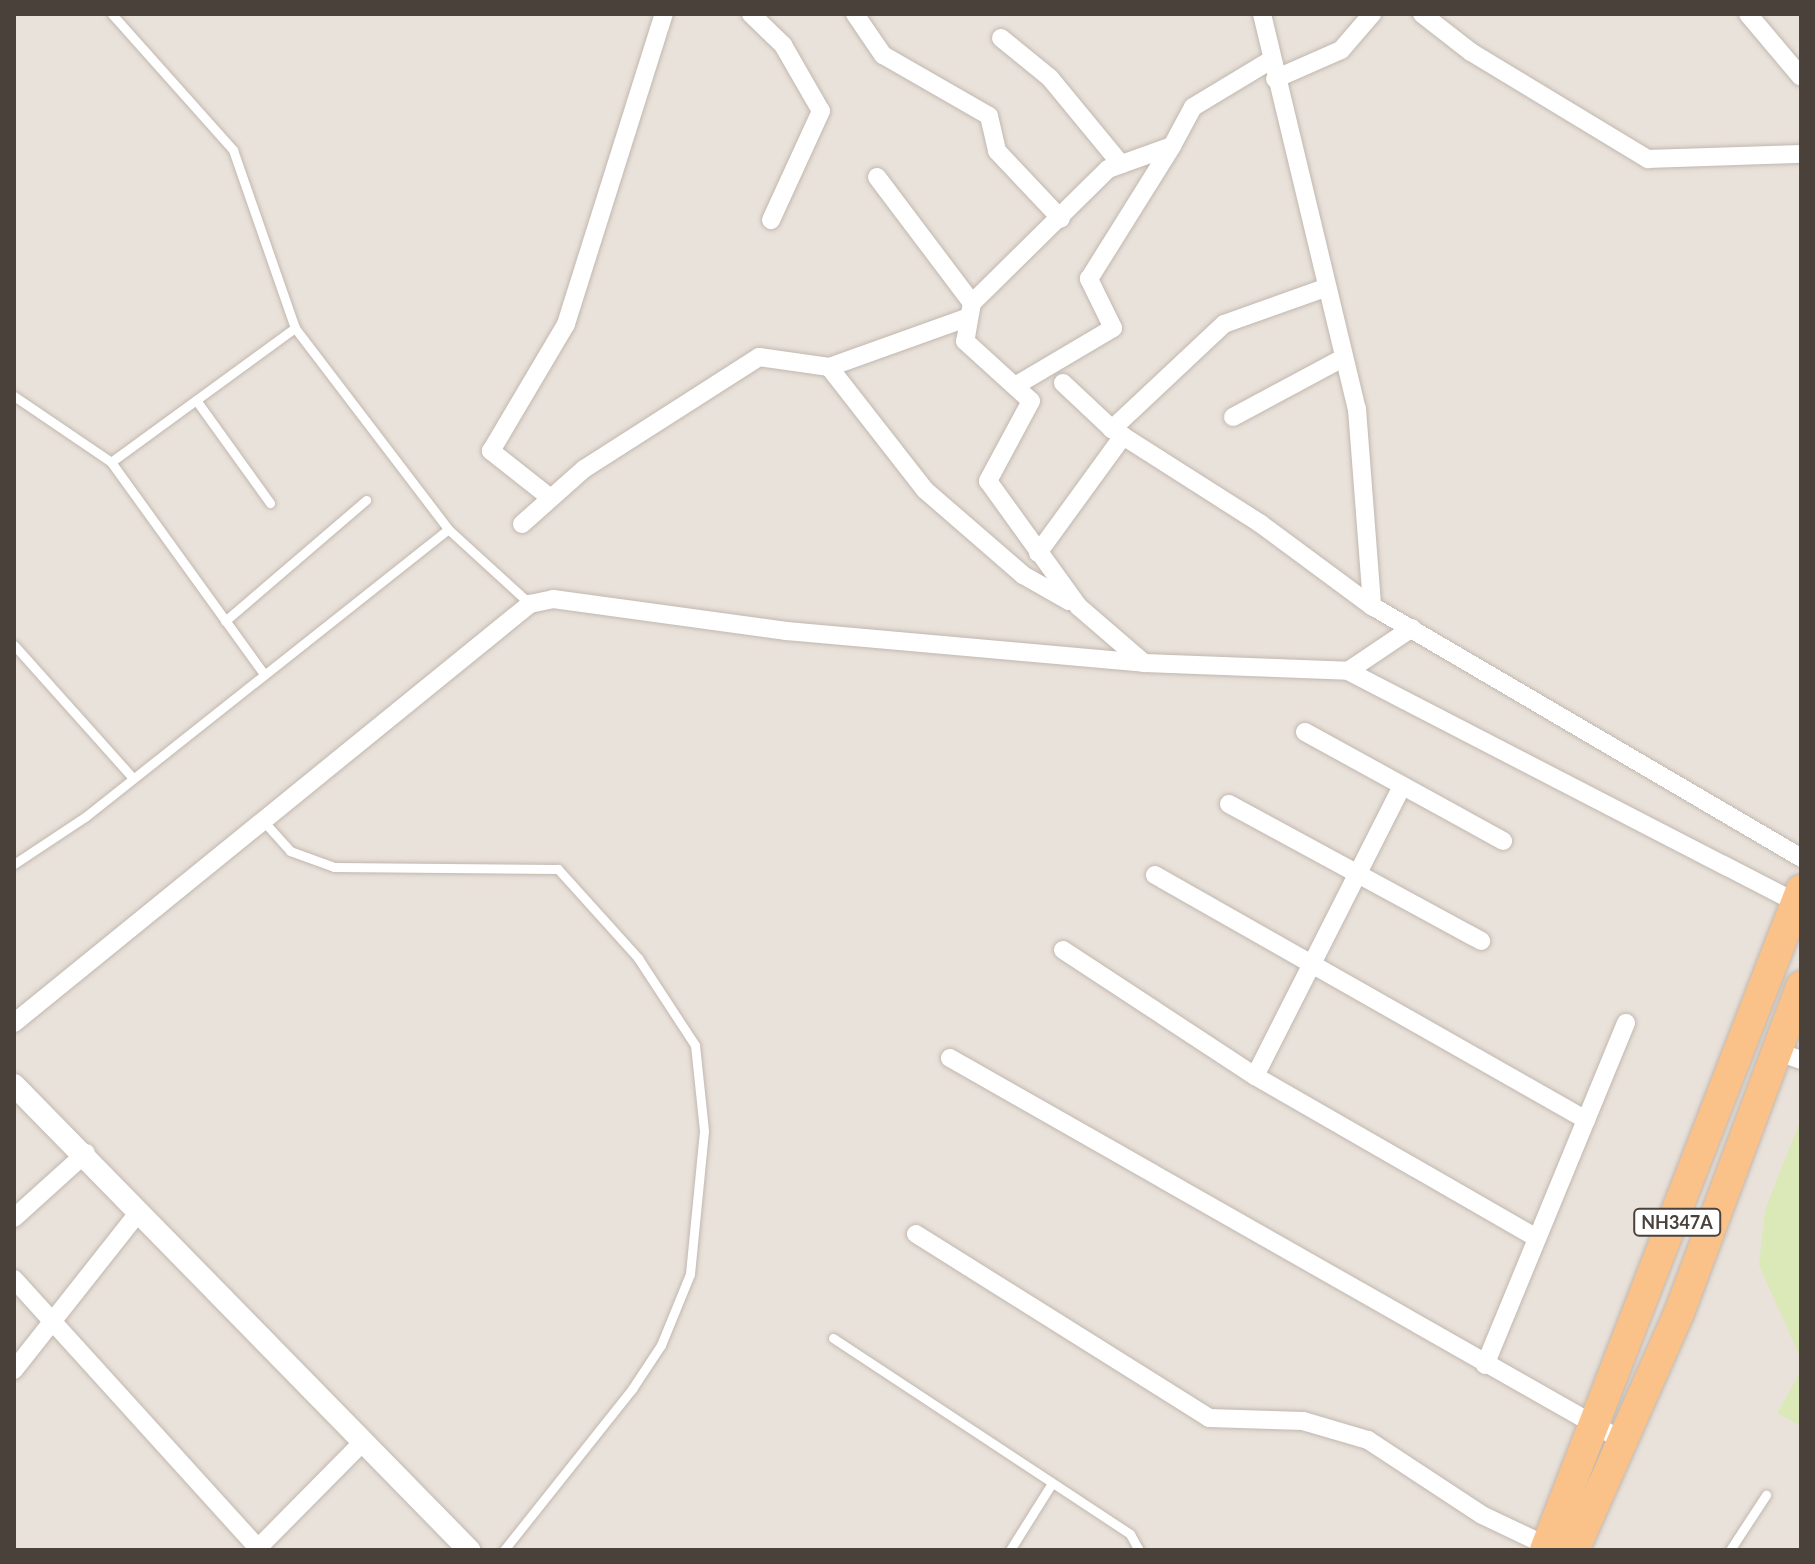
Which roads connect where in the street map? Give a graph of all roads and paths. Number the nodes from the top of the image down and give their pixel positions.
1 (112, 14) edge
2 (664, 14) edge
3 (855, 14) edge
4 (1262, 14) edge
5 (1372, 14) edge
6 (1422, 14) edge
7 (1748, 14) edge
8 (759, 17) edge
9 (1001, 38) dead end
10 (1271, 60) junction
11 (1801, 77) edge
12 (1275, 79) junction
13 (1172, 146) junction
14 (1801, 154) edge
15 (1121, 164) junction
16 (877, 177) dead end
17 (1061, 219) junction
18 (771, 220) dead end
19 (1325, 288) junction
20 (971, 310) junction
21 (295, 328) junction
22 (1343, 358) junction
23 (829, 367) junction
24 (1063, 383) dead end
25 (1015, 386) junction
26 (14, 396) edge
27 (196, 400) junction
28 (1233, 417) dead end
29 (1118, 432) junction
30 (111, 462) junction
31 (548, 496) junction
32 (366, 500) dead end
33 (270, 503) dead end
34 (522, 524) dead end
35 (448, 529) junction
36 (1038, 553) junction
37 (530, 604) junction
38 (1372, 606) junction
39 (1079, 607) junction
40 (225, 621) junction
41 (1412, 628) junction
42 (14, 645) edge
43 (1144, 663) junction
44 (1348, 671) junction
45 (264, 674) junction
46 (1305, 732) dead end
47 (133, 778) junction
48 (1402, 786) junction
49 (1229, 804) dead end
50 (266, 824) junction
51 (1503, 841) dead end
52 (1801, 858) edge
53 (14, 864) edge
54 (1155, 875) dead end
55 (1355, 877) junction
56 (1799, 899) edge
57 (1481, 941) dead end
58 (1063, 950) dead end
59 (1311, 965) junction
60 (1801, 986) edge
61 (14, 1023) edge
62 (1626, 1023) dead end
63 (1790, 1056) edge
64 (950, 1058) dead end
65 (1255, 1076) junction
66 (14, 1085) edge
67 (1586, 1120) junction
68 (86, 1153) junction
69 (139, 1212) junction
70 (14, 1218) edge
71 (916, 1234) dead end
72 (1537, 1238) junction
73 (14, 1279) edge
74 (49, 1319) junction
75 (833, 1338) dead end
76 (1485, 1365) junction
77 (14, 1370) edge
78 (1610, 1433) junction
79 (360, 1445) junction
80 (1052, 1483) junction
81 (1766, 1495) dead end
82 (259, 1549) edge
83 (1555, 1549) edge
84 (469, 1550) edge
85 (504, 1550) edge
86 (1010, 1550) edge
87 (1139, 1550) edge
88 (1730, 1550) edge

1 - 21 lane
2 - 31 street
3 - 17 street
4 - 10 street
5 - 12 street
6 - 14 street
7 - 11 street
8 - 18 street
9 - 15 street
10 - 12 street
10 - 13 street
12 - 19 street
13 - 15 street
13 - 25 street
15 - 17 street
16 - 20 street
17 - 20 street
19 - 22 street
19 - 29 street
20 - 23 street
20 - 25 street
21 - 27 lane
21 - 35 lane
22 - 28 street
22 - 38 street
23 - 31 street
23 - 39 street
24 - 29 street
25 - 36 street
26 - 30 lane
27 - 30 lane
27 - 33 lane
29 - 36 street
29 - 38 street
30 - 40 lane
31 - 34 street
32 - 40 lane
35 - 37 lane
35 - 45 lane
36 - 39 street
37 - 43 street
37 - 50 street
38 - 41 street
39 - 43 street
40 - 45 lane
41 - 44 street
41 - 52 street
42 - 47 lane
43 - 44 street
44 - 56 street
45 - 47 lane
46 - 48 street
47 - 53 lane
48 - 51 street
48 - 55 street
49 - 55 street
50 - 61 street
50 - 85 lane
54 - 59 street
55 - 57 street
55 - 59 street
56 - 78 highway, NH347A
58 - 65 street
59 - 65 street
59 - 67 street
60 - 63 highway, NH347A
62 - 67 street
63 - 78 highway, NH347A
64 - 76 street
65 - 72 street
66 - 68 street
67 - 72 street
68 - 69 street
68 - 70 street
69 - 74 street
69 - 79 street
71 - 83 street
72 - 76 street
73 - 74 street
74 - 77 street
74 - 82 street
75 - 80 lane
76 - 78 street
78 - 83 highway, NH347A
79 - 82 street
79 - 84 street
80 - 86 lane
80 - 87 lane
81 - 88 lane

